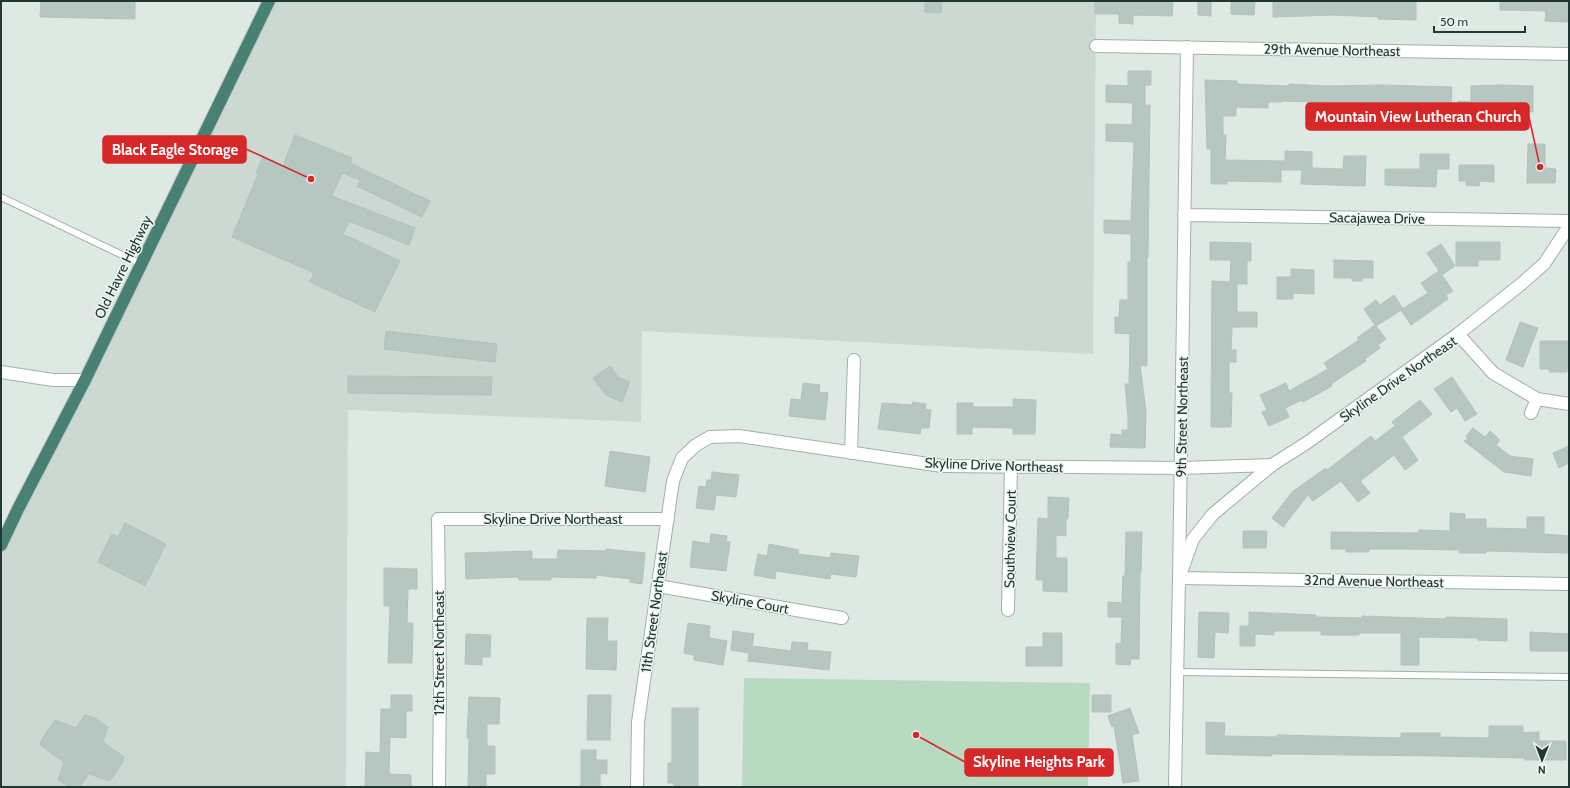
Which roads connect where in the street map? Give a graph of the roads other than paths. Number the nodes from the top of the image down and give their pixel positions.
1 (269, 1) edge
2 (1096, 46) dead end
3 (1187, 47) junction
4 (1569, 54) edge
5 (1, 196) edge
6 (1184, 215) junction
7 (1569, 221) edge
8 (1569, 226) edge
9 (141, 264) junction
10 (1458, 334) junction
11 (854, 360) dead end
12 (1, 372) edge
13 (85, 380) junction
14 (1537, 399) junction
15 (1569, 404) edge
16 (1531, 413) dead end
17 (696, 445) joint
18 (852, 453) junction
19 (1272, 464) junction
20 (1011, 468) junction
21 (1182, 468) junction
22 (438, 519) joint
23 (668, 519) junction
24 (1, 545) edge
25 (1179, 578) junction
26 (1569, 584) edge
27 (658, 586) junction
28 (1008, 610) dead end
29 (842, 618) dead end
30 (1177, 672) junction
31 (1569, 677) edge
32 (439, 787) edge
33 (637, 787) edge
34 (1175, 787) edge

1 - 9 highway, Old Havre Highway
2 - 3 street, 29th Avenue Northeast
3 - 4 street, 29th Avenue Northeast
3 - 6 street, 9th Street Northeast
5 - 9 lane
6 - 7 street, Sacajawea Drive
6 - 21 street, 9th Street Northeast
8 - 10 street
9 - 13 highway, Old Havre Highway
10 - 14 street, Skyline Drive Northeast
10 - 19 street, Skyline Drive Northeast
11 - 18 street
12 - 13 street
13 - 24 highway, Old Havre Highway
14 - 15 street, Skyline Drive Northeast
14 - 16 street
17 - 18 street, Skyline Drive Northeast
17 - 23 street, 11th Street Northeast
18 - 20 street, Skyline Drive Northeast
19 - 21 street, Skyline Drive Northeast
19 - 25 street, Skyline Drive Northeast
20 - 21 street, Skyline Drive Northeast
20 - 28 street, Southview Court
21 - 25 street, 9th Street Northeast
22 - 23 street, Skyline Drive Northeast
22 - 32 street, 12th Street Northeast
23 - 27 street, 11th Street Northeast
25 - 26 street, 32nd Avenue Northeast
25 - 30 street, 9th Street Northeast
27 - 29 street, Skyline Court
27 - 33 street, 11th Street Northeast
30 - 31 lane
30 - 34 street, 9th Street Northeast

